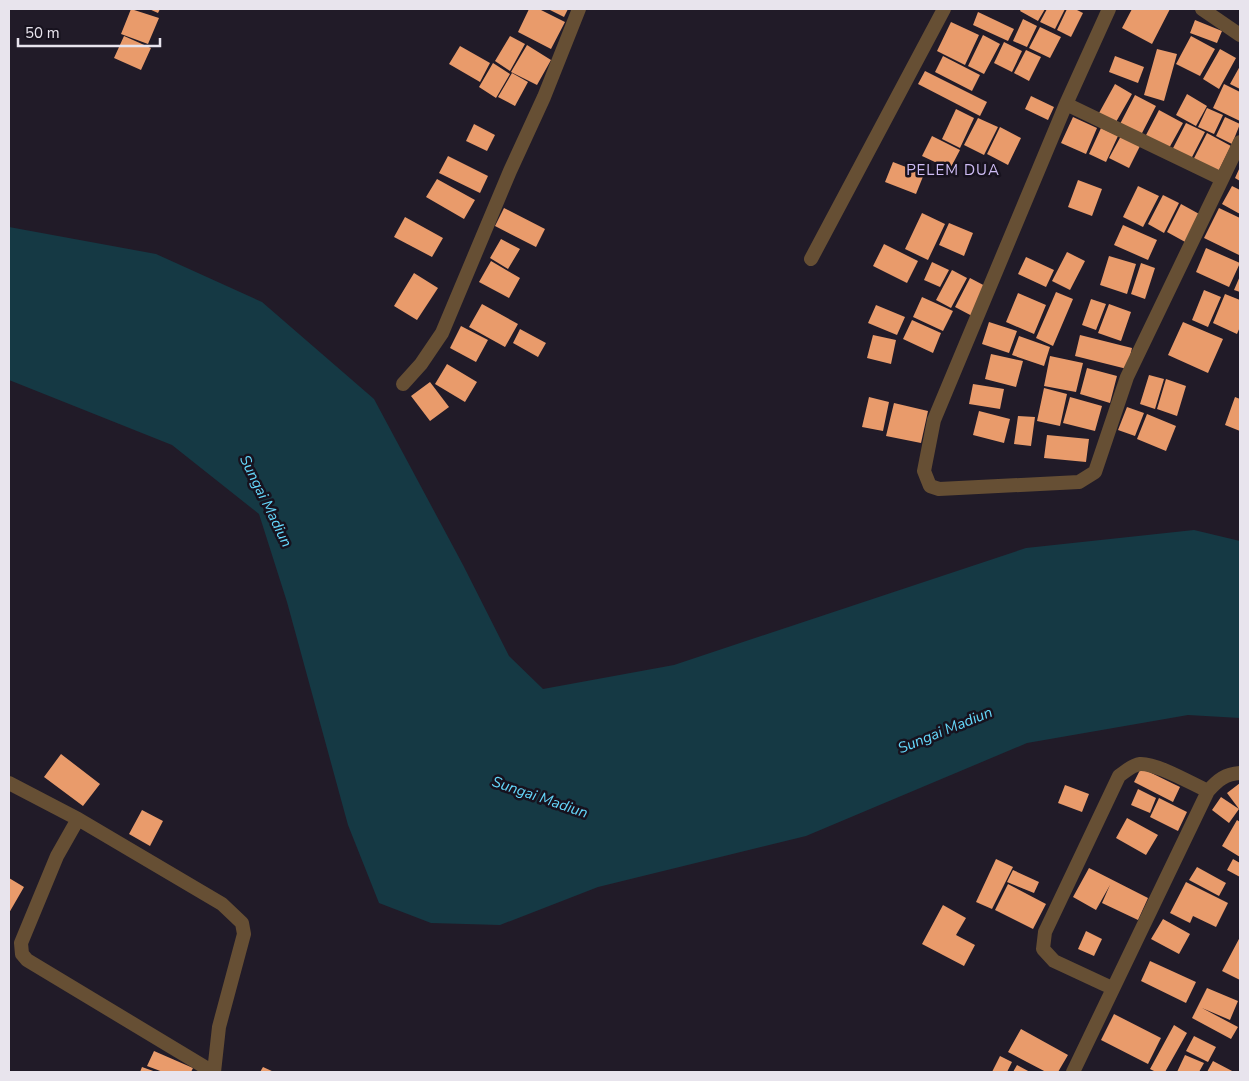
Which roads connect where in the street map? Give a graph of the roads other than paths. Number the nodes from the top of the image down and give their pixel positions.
1 (579, 9) edge
2 (944, 9) edge
3 (1109, 9) edge
4 (1202, 9) edge
5 (1240, 35) edge
6 (1066, 104) junction
7 (1240, 142) edge
8 (1222, 179) junction
9 (811, 259) dead end
10 (403, 384) dead end
11 (1240, 773) edge
12 (9, 783) edge
13 (1208, 791) junction
14 (78, 819) junction
15 (1112, 988) junction
16 (214, 1072) edge
17 (1073, 1072) edge

1 - 10 street
2 - 9 street
3 - 6 street
4 - 5 street
6 - 8 street
6 - 8 street
7 - 8 street
11 - 13 street
12 - 14 street
13 - 15 street
13 - 15 street
14 - 16 street
14 - 16 street
15 - 17 street

